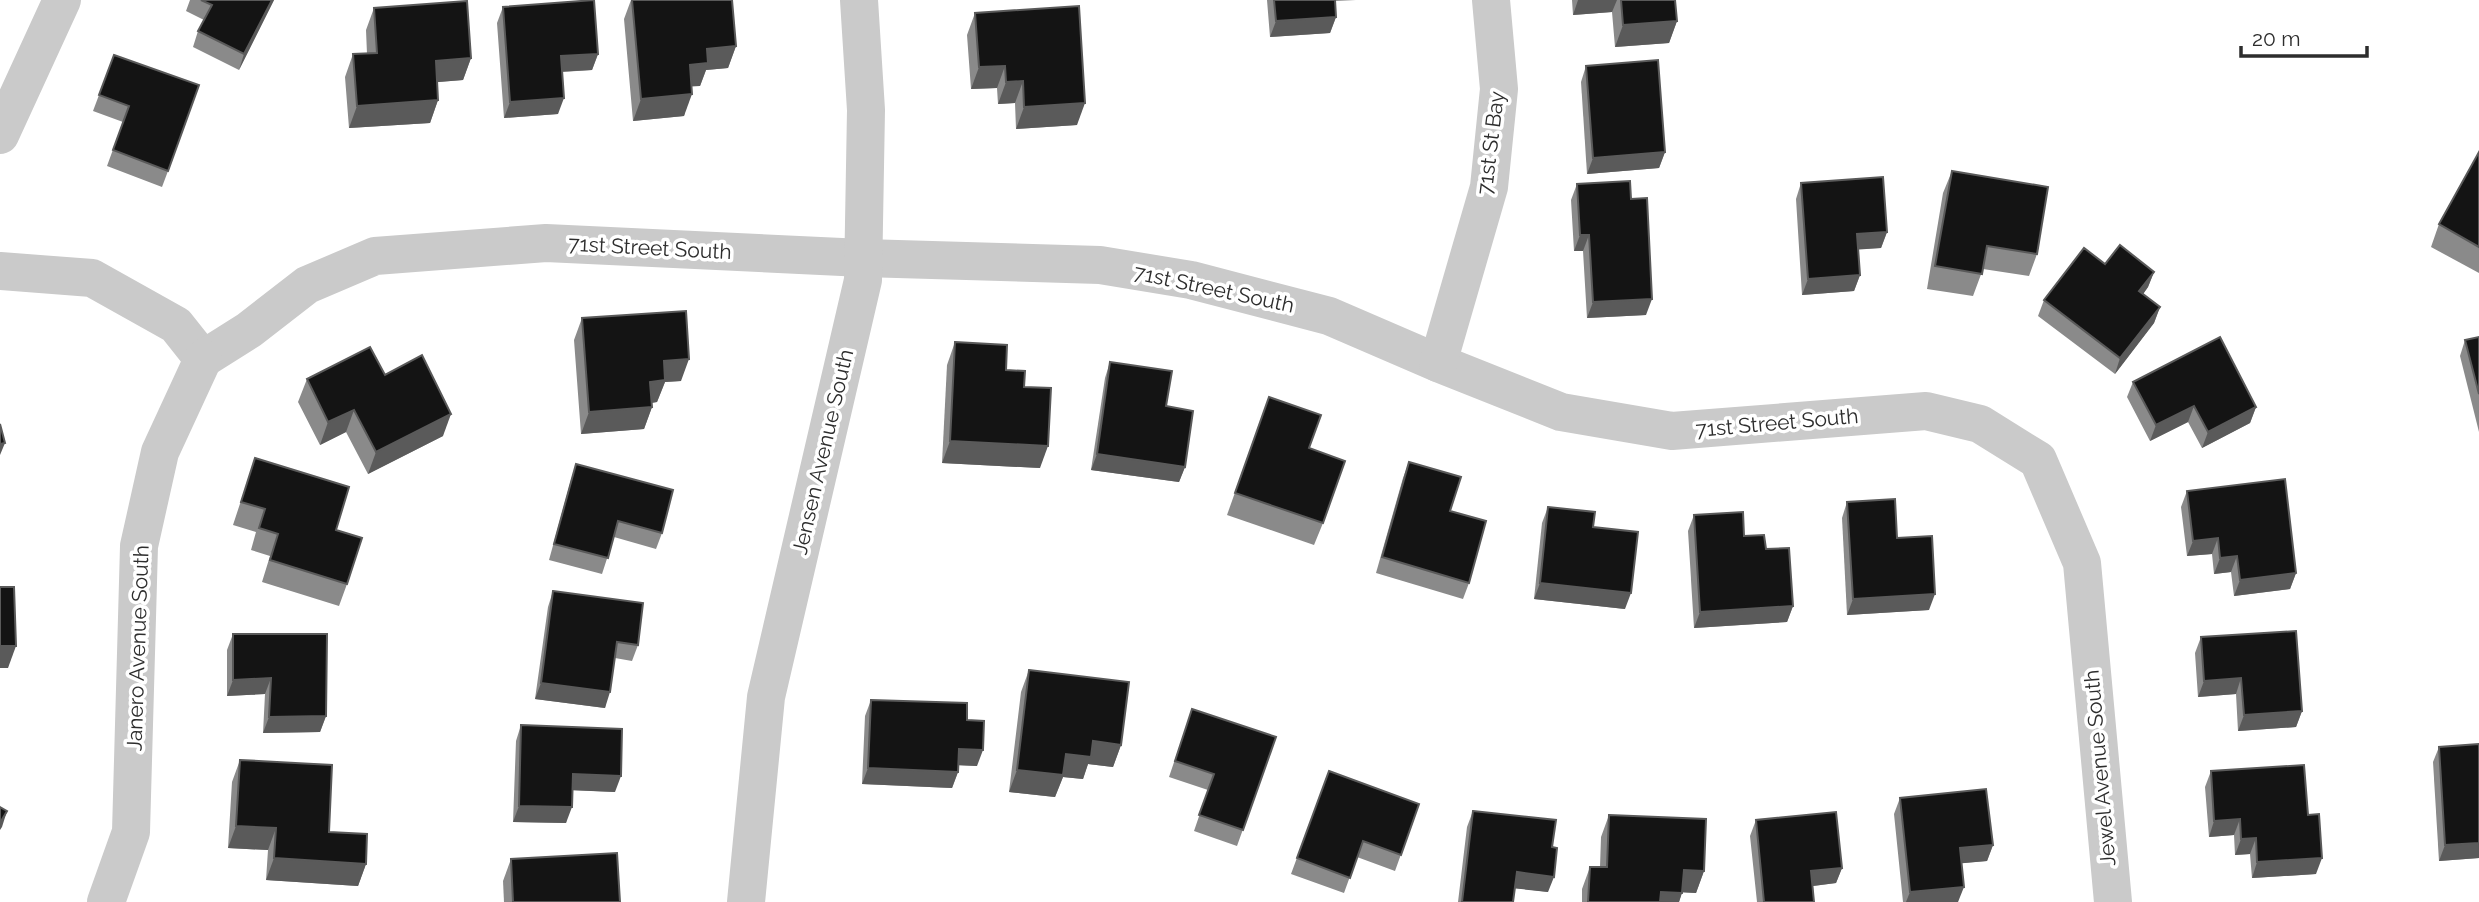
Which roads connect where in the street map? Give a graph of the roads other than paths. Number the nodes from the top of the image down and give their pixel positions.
1 (62, 0) edge
2 (859, 0) edge
3 (1491, 0) edge
4 (0, 135) edge
5 (863, 258) junction
6 (0, 271) edge
7 (203, 359) junction
8 (1438, 363) junction
9 (2088, 634) joint
10 (106, 902) edge
11 (746, 902) edge
12 (2113, 902) edge

1 - 4 street
2 - 5 street, Jensen Avenue South
3 - 8 street, 71st St Bay
5 - 7 street, 71st Street South
5 - 8 street, 71st Street South
5 - 11 street, Jensen Avenue South
6 - 7 street
7 - 10 street, Janero Avenue South
8 - 9 street, 71st Street South
9 - 12 street, Jewel Avenue South

